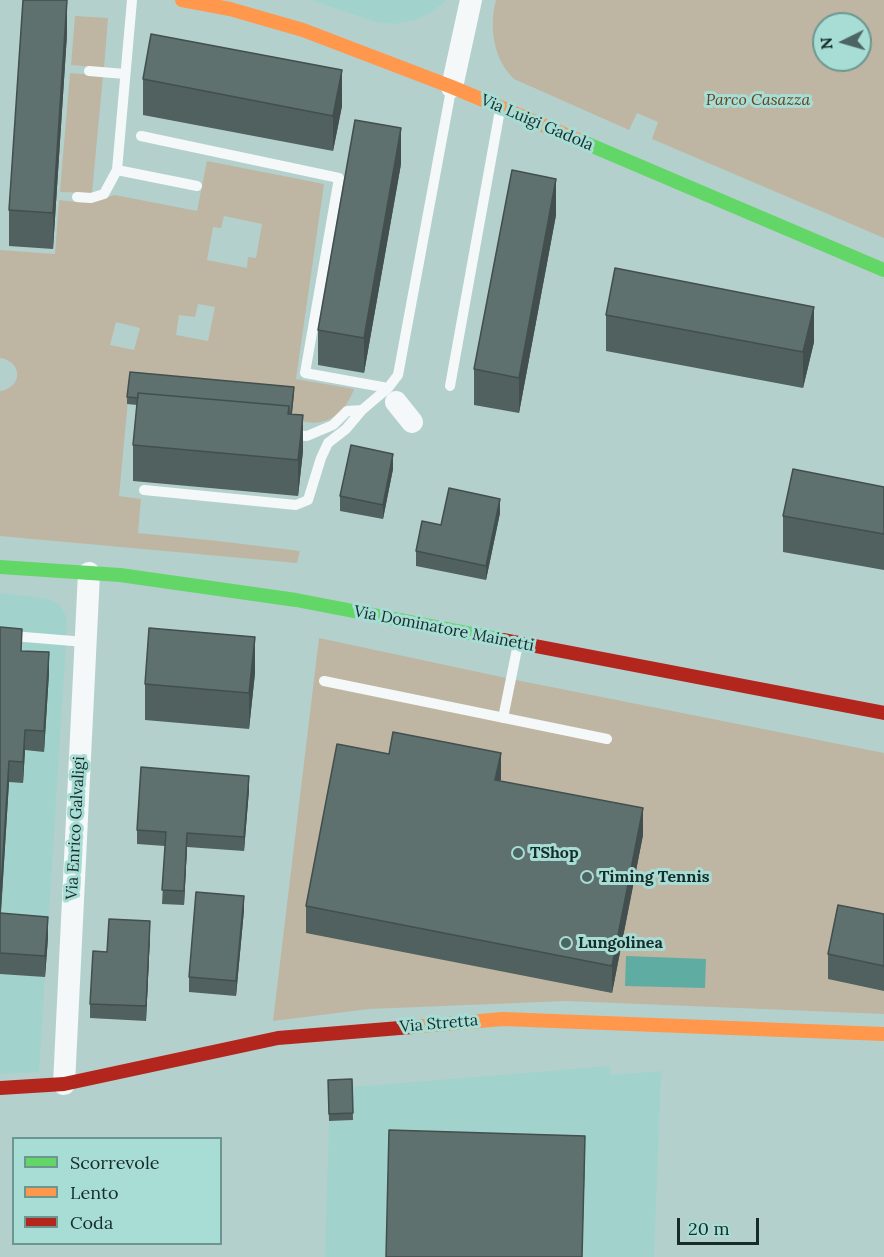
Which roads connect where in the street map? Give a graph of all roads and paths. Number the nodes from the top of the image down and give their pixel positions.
1 (132, 0) edge
2 (182, 0) edge
3 (471, 0) edge
4 (89, 71) dead end
5 (125, 74) junction
6 (452, 87) junction
7 (501, 107) junction
8 (141, 136) dead end
9 (117, 170) junction
10 (197, 186) dead end
11 (77, 197) dead end
12 (884, 270) edge
13 (450, 386) dead end
14 (392, 395) junction
15 (362, 410) junction
16 (412, 422) dead end
17 (284, 434) edge
18 (144, 490) dead end
19 (0, 567) edge
20 (89, 573) junction
21 (0, 635) edge
22 (86, 642) junction
23 (518, 643) junction
24 (324, 681) dead end
25 (884, 713) edge
26 (503, 718) junction
27 (607, 739) dead end
28 (884, 1034) edge
29 (64, 1084) junction
30 (0, 1088) edge

1 - 5 lane
2 - 6 street, Via Luigi Gadola
3 - 6 street
4 - 5 lane
5 - 9 lane
6 - 7 street, Via Luigi Gadola
6 - 14 lane
7 - 12 street, Via Luigi Gadola
7 - 13 lane
8 - 14 lane
9 - 10 lane
9 - 11 lane
14 - 15 lane
14 - 16 street
15 - 17 lane
15 - 18 lane
19 - 20 street, Via Dominatore Mainetti
20 - 22 street, Via Enrico Galvaligi
20 - 23 street, Via Dominatore Mainetti
21 - 22 lane
22 - 29 street, Via Enrico Galvaligi
23 - 25 street, Via Dominatore Mainetti
23 - 26 lane
24 - 26 lane
26 - 27 lane
28 - 29 street, Via Stretta
29 - 30 street, Via Stretta

